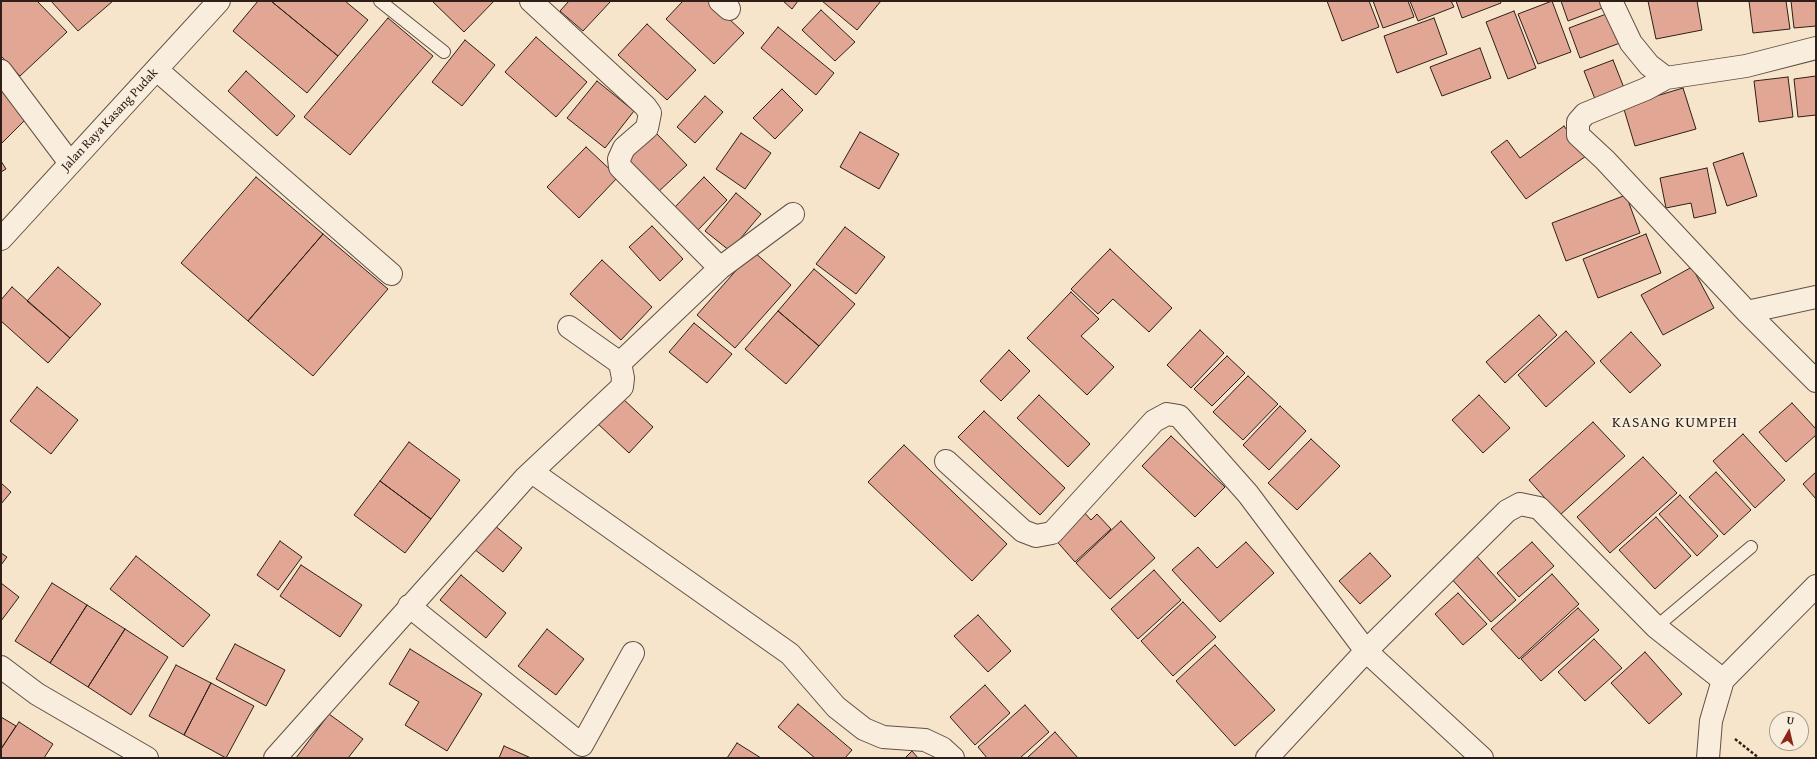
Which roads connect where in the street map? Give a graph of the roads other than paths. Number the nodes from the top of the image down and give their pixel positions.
1 (219, 1) edge
2 (380, 1) edge
3 (531, 1) edge
4 (1610, 1) edge
5 (1816, 48) edge
6 (444, 52) dead end
7 (157, 70) junction
8 (1, 72) edge
9 (1666, 78) junction
10 (70, 163) junction
11 (793, 214) dead end
12 (1, 240) edge
13 (720, 268) junction
14 (391, 274) dead end
15 (1816, 297) edge
16 (1747, 312) junction
17 (569, 327) dead end
18 (620, 364) junction
19 (1816, 380) edge
20 (946, 461) dead end
21 (532, 472) junction
22 (1751, 547) dead end
23 (1816, 586) edge
24 (409, 606) junction
25 (1656, 627) junction
26 (1366, 651) junction
27 (633, 653) dead end
28 (1, 667) edge
29 (1723, 680) junction
30 (147, 758) edge
31 (275, 758) edge
32 (953, 758) edge
33 (1266, 758) edge
34 (1482, 758) edge
35 (1708, 758) edge

1 - 7 street, Jalan Raya Kasang Pudak
2 - 6 lane
3 - 13 street
4 - 9 street
5 - 9 street
7 - 10 street, Jalan Raya Kasang Pudak
7 - 14 street
8 - 10 street
9 - 16 street
10 - 12 street, Jalan Raya Kasang Pudak
11 - 13 street
13 - 18 street
15 - 16 street
16 - 19 street
17 - 18 street
18 - 21 street
20 - 26 street
21 - 24 street
21 - 32 street
22 - 25 lane
23 - 29 street
24 - 27 street
24 - 31 street
25 - 26 street
25 - 29 street
26 - 33 street
26 - 34 street
28 - 30 street
29 - 35 street

